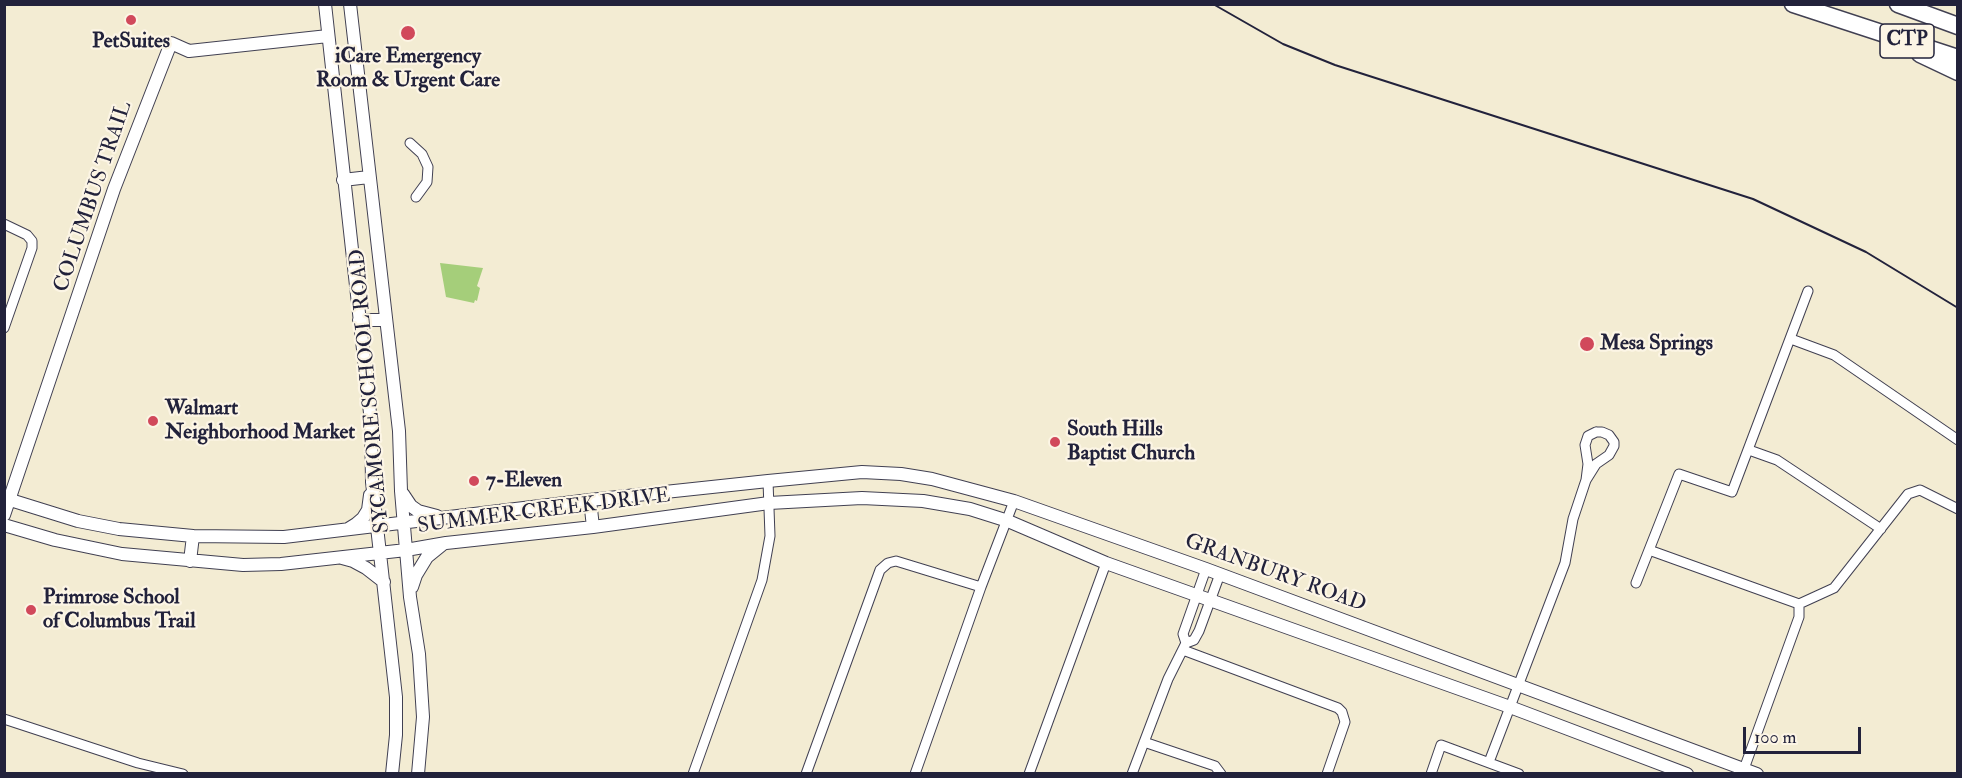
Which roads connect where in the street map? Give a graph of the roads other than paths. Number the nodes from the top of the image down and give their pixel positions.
1 (325, 4) edge
2 (350, 4) edge
3 (1793, 4) edge
4 (1898, 4) edge
5 (1910, 4) edge
6 (1958, 16) edge
7 (1857, 24) junction
8 (1958, 26) edge
9 (328, 36) junction
10 (1958, 58) edge
11 (1958, 72) edge
12 (410, 143) dead end
13 (369, 177) junction
14 (343, 180) junction
15 (416, 197) dead end
16 (4, 224) edge
17 (1808, 291) dead end
18 (359, 320) junction
19 (386, 320) junction
20 (4, 328) edge
21 (1791, 339) junction
22 (1958, 440) edge
23 (1749, 450) junction
24 (1586, 480) junction
25 (768, 481) junction
26 (372, 482) junction
27 (401, 491) junction
28 (8, 500) edge
29 (590, 500) junction
30 (1014, 501) junction
31 (769, 504) junction
32 (1957, 507) edge
33 (4, 515) edge
34 (444, 518) junction
35 (1008, 521) junction
36 (404, 523) junction
37 (4, 525) edge
38 (377, 526) junction
39 (593, 527) junction
40 (1881, 529) junction
41 (345, 530) junction
42 (193, 536) junction
43 (446, 543) junction
44 (406, 550) junction
45 (1649, 550) junction
46 (380, 552) junction
47 (338, 557) junction
48 (190, 561) junction
49 (1106, 563) junction
50 (1206, 569) junction
51 (1220, 574) junction
52 (384, 582) junction
53 (1636, 583) dead end
54 (981, 587) junction
55 (1196, 596) junction
56 (410, 597) junction
57 (1210, 600) junction
58 (1799, 604) junction
59 (1185, 646) junction
60 (1518, 685) junction
61 (1510, 707) junction
62 (4, 718) edge
63 (1144, 742) junction
64 (1489, 762) junction
65 (1744, 771) edge
66 (183, 774) edge
67 (392, 774) edge
68 (418, 774) edge
69 (693, 774) edge
70 (806, 774) edge
71 (915, 774) edge
72 (1029, 774) edge
73 (1132, 774) edge
74 (1221, 774) edge
75 (1327, 774) edge
76 (1431, 774) edge
77 (1519, 774) edge
78 (1687, 774) edge
79 (1757, 774) edge

1 - 9 main road, SYCAMORE SCHOOL ROAD
2 - 13 main road, SYCAMORE SCHOOL ROAD
3 - 7 highway, CTP
4 - 8 highway, CTP
5 - 6 highway
7 - 10 highway, CTP
7 - 11 highway
9 - 14 main road, SYCAMORE SCHOOL ROAD
9 - 28 main road, COLUMBUS TRAIL
12 - 15 street
13 - 14 main road
13 - 19 main road, SYCAMORE SCHOOL ROAD
14 - 18 main road, SYCAMORE SCHOOL ROAD
16 - 20 street
17 - 21 street
18 - 19 main road
18 - 26 main road, SYCAMORE SCHOOL ROAD
19 - 27 main road, SYCAMORE SCHOOL ROAD
21 - 22 street
21 - 23 street
23 - 40 street
23 - 45 street
24 - 24 street
24 - 60 street
25 - 29 main road, SUMMER CREEK DRIVE
25 - 30 main road, GRANBURY ROAD
25 - 31 street
26 - 38 main road, SYCAMORE SCHOOL ROAD
26 - 41 main road
27 - 34 main road
27 - 36 main road, SYCAMORE SCHOOL ROAD
28 - 33 main road, COLUMBUS TRAIL
28 - 42 main road, SUMMER CREEK DRIVE
29 - 34 main road, SUMMER CREEK DRIVE
29 - 39 main road
30 - 35 street
30 - 50 main road, GRANBURY ROAD
31 - 35 main road
31 - 39 main road, SUMMER CREEK DRIVE
31 - 69 street
32 - 40 street
34 - 36 main road, SUMMER CREEK DRIVE
35 - 49 main road
35 - 54 street
36 - 38 main road, SUMMER CREEK DRIVE
36 - 44 main road, SYCAMORE SCHOOL ROAD
37 - 48 main road, SUMMER CREEK DRIVE
38 - 41 main road, SUMMER CREEK DRIVE
38 - 46 main road, SYCAMORE SCHOOL ROAD
39 - 43 main road, SUMMER CREEK DRIVE
40 - 58 street
41 - 42 main road, SUMMER CREEK DRIVE
42 - 48 main road
43 - 44 main road, SUMMER CREEK DRIVE
43 - 56 main road
44 - 46 main road, SUMMER CREEK DRIVE
44 - 56 main road, SYCAMORE SCHOOL ROAD
45 - 53 street
45 - 58 street
46 - 47 main road, SUMMER CREEK DRIVE
46 - 52 main road, SYCAMORE SCHOOL ROAD
47 - 48 main road, SUMMER CREEK DRIVE
47 - 52 main road
49 - 55 main road
49 - 72 street
50 - 51 main road, GRANBURY ROAD
50 - 55 street
51 - 57 street
51 - 60 main road, GRANBURY ROAD
52 - 67 main road, SYCAMORE SCHOOL ROAD
54 - 70 street
54 - 71 street
55 - 57 main road
55 - 59 street
56 - 68 main road, SYCAMORE SCHOOL ROAD
57 - 59 street
57 - 61 main road
58 - 65 street
59 - 63 street
59 - 75 street
60 - 61 street
60 - 65 main road, GRANBURY ROAD
61 - 64 street
61 - 78 main road
62 - 66 street
63 - 73 street
63 - 74 street
64 - 76 street
64 - 77 street
65 - 79 main road, GRANBURY ROAD

